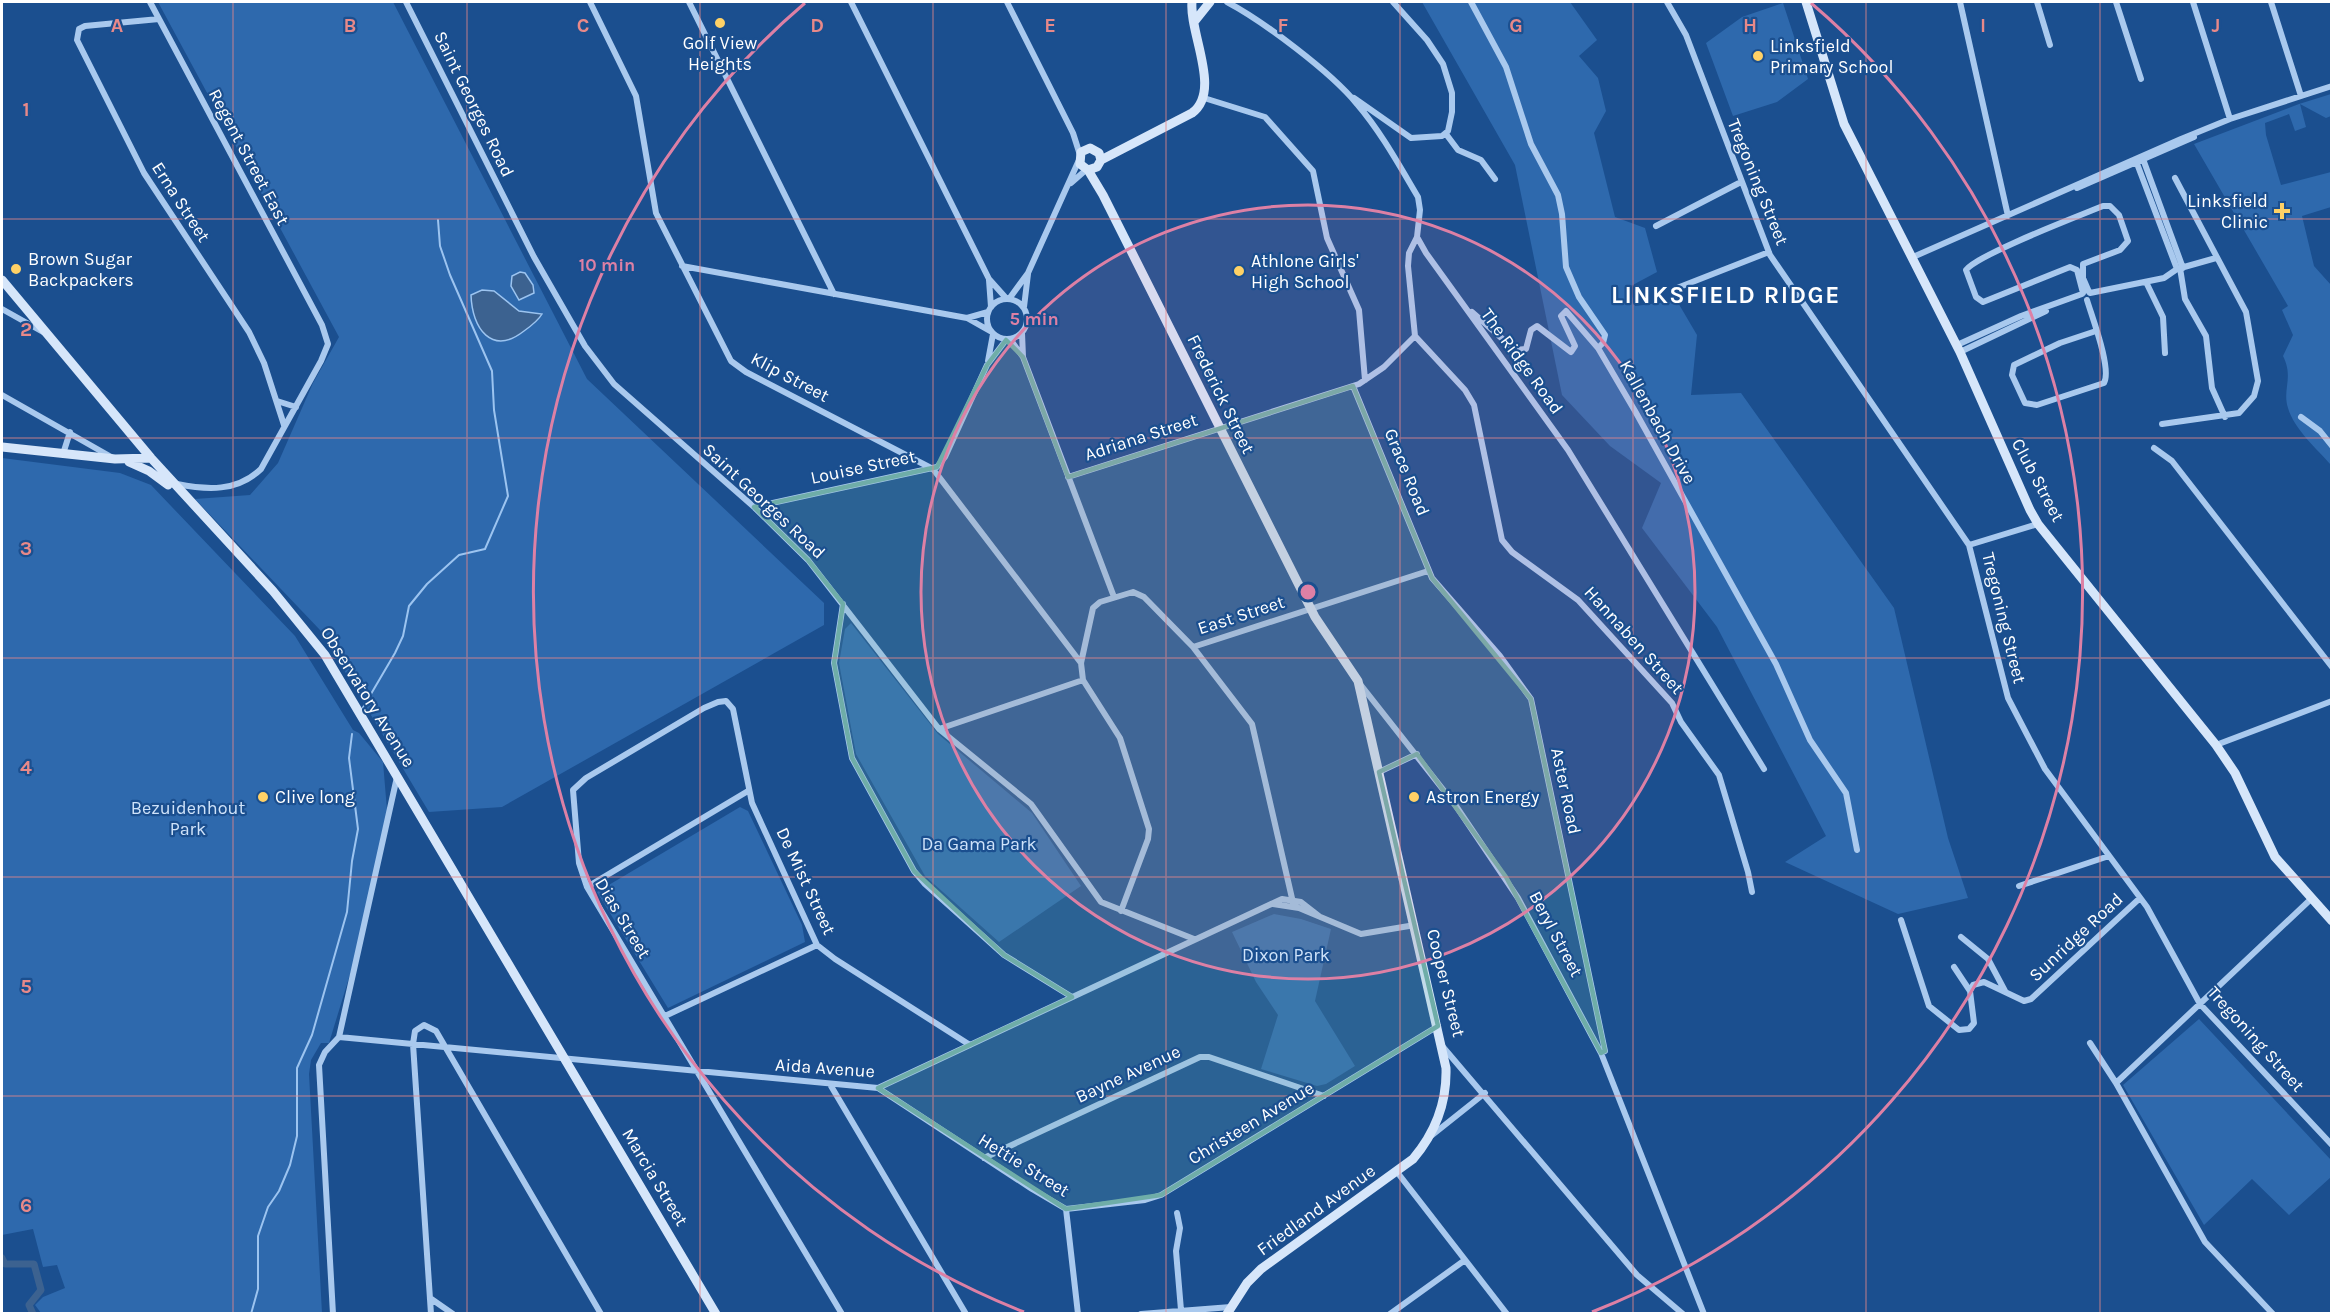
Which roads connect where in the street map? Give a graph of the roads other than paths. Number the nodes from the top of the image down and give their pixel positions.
1 (150, 2) edge
2 (406, 2) edge
3 (590, 2) edge
4 (689, 2) edge
5 (851, 2) edge
6 (1007, 2) edge
7 (1193, 2) edge
8 (1210, 2) edge
9 (1393, 2) edge
10 (1472, 2) edge
11 (1667, 2) edge
12 (1806, 2) edge
13 (1960, 2) edge
14 (2037, 2) edge
15 (2116, 2) edge
16 (2193, 2) edge
17 (2271, 2) edge
18 (1230, 3) edge
19 (159, 19) junction
20 (1194, 22) junction
21 (2050, 45) dead end
22 (2141, 79) dead end
23 (2331, 86) edge
24 (1351, 96) junction
25 (2301, 96) junction
26 (1204, 99) junction
27 (2230, 119) junction
28 (1446, 134) junction
29 (1124, 147) junction
30 (1085, 153) junction
31 (2139, 160) junction
32 (1100, 163) junction
33 (1088, 170) junction
34 (2175, 178) dead end
35 (1495, 179) dead end
36 (1741, 182) junction
37 (1069, 184) junction
38 (1103, 195) junction
39 (2008, 216) junction
40 (1656, 226) dead end
41 (1417, 237) junction
42 (1769, 252) junction
43 (1913, 256) junction
44 (2216, 258) junction
45 (682, 266) junction
46 (2180, 268) junction
47 (1028, 273) junction
48 (988, 279) junction
49 (2, 280) edge
50 (2146, 282) junction
51 (1677, 288) dead end
52 (834, 294) junction
53 (2087, 296) junction
54 (1008, 299) junction
55 (1458, 299) junction
56 (1024, 308) junction
57 (2, 309) edge
58 (989, 309) junction
59 (967, 318) junction
60 (2096, 331) junction
61 (992, 332) junction
62 (46, 333) junction
63 (1022, 333) junction
64 (1415, 336) junction
65 (1008, 339) junction
66 (1598, 348) junction
67 (1959, 348) junction
68 (2165, 353) dead end
69 (1023, 357) junction
70 (987, 365) junction
71 (1365, 380) junction
72 (1353, 386) junction
73 (2, 395) edge
74 (277, 401) junction
75 (296, 407) junction
76 (2225, 417) junction
77 (2301, 417) dead end
78 (2162, 424) dead end
79 (284, 425) junction
80 (1219, 428) junction
81 (70, 432) junction
82 (2331, 446) edge
83 (2, 447) edge
84 (2154, 448) dead end
85 (63, 454) junction
86 (151, 458) junction
87 (119, 460) junction
88 (933, 469) junction
89 (1068, 477) junction
90 (173, 484) junction
91 (187, 499) junction
92 (754, 507) junction
93 (2038, 524) junction
94 (1970, 545) junction
95 (1428, 571) junction
96 (1114, 597) junction
97 (843, 604) junction
98 (1310, 608) junction
99 (1193, 647) junction
100 (1081, 663) junction
101 (2331, 667) edge
102 (1083, 680) junction
103 (1358, 681) junction
104 (2331, 701) edge
105 (718, 702) joint
106 (939, 729) junction
107 (2216, 745) junction
108 (1416, 754) junction
109 (1764, 769) dead end
110 (1379, 772) junction
111 (398, 776) junction
112 (748, 791) junction
113 (1857, 850) dead end
114 (2109, 856) junction
115 (2019, 886) dead end
116 (587, 887) junction
117 (1752, 892) dead end
118 (1290, 898) junction
119 (2140, 898) junction
120 (2312, 899) junction
121 (1272, 904) junction
122 (1290, 907) junction
123 (1120, 911) junction
124 (1319, 916) junction
125 (1901, 920) dead end
126 (2331, 921) edge
127 (1415, 925) junction
128 (1961, 937) dead end
129 (1194, 939) junction
130 (817, 945) junction
131 (1954, 967) dead end
132 (1970, 991) junction
133 (2005, 992) junction
134 (1072, 997) junction
135 (2200, 1004) junction
136 (665, 1016) junction
137 (1438, 1026) junction
138 (339, 1037) junction
139 (2090, 1043) dead end
140 (413, 1044) junction
141 (970, 1045) junction
142 (444, 1047) junction
143 (1443, 1047) junction
144 (1603, 1052) junction
145 (565, 1058) junction
146 (698, 1071) junction
147 (2116, 1083) junction
148 (831, 1086) junction
149 (878, 1088) junction
150 (1485, 1093) junction
151 (1324, 1096) junction
152 (1429, 1138) junction
153 (2331, 1145) edge
154 (984, 1158) junction
155 (1397, 1172) junction
156 (1066, 1209) junction
157 (1177, 1213) dead end
158 (1465, 1260) junction
159 (430, 1298) junction
160 (1400, 1306) junction
161 (1181, 1310) junction
162 (1229, 1310) edge
163 (333, 1314) edge
164 (431, 1314) edge
165 (453, 1314) edge
166 (601, 1314) edge
167 (716, 1314) edge
168 (842, 1314) edge
169 (966, 1314) edge
170 (1078, 1314) edge
171 (1141, 1314) edge
172 (1390, 1314) edge
173 (1404, 1314) edge
174 (1507, 1314) edge
175 (1683, 1314) edge
176 (1704, 1314) edge
177 (2273, 1314) edge

1 - 19 street, Regent Street East
2 - 92 street, Saint Georges Road
3 - 45 street, Klip Street
4 - 52 street
5 - 48 street
6 - 30 street
7 - 8 main road
7 - 20 main road
8 - 20 main road
9 - 28 street
10 - 66 street, Kallenbach Drive
11 - 36 street, Tregoning Street
12 - 43 main road, Club Street
13 - 39 street
14 - 21 street
15 - 22 street
16 - 27 street
17 - 25 street
18 - 24 street
19 - 74 street, Erna Street
19 - 75 street, Regent Street East
20 - 26 main road
23 - 25 street
24 - 28 street
24 - 41 street
25 - 27 street
26 - 29 main road
26 - 71 street
27 - 31 street
28 - 35 street
29 - 30 main road
29 - 32 main road
30 - 32 main road, Frederick Street
30 - 33 main road, Frederick Street
30 - 37 street
31 - 39 street
31 - 46 street
32 - 33 main road
32 - 38 main road, Frederick Street
33 - 37 street
33 - 38 main road, Frederick Street
34 - 44 street
36 - 40 street
36 - 42 street, Tregoning Street
37 - 47 street
38 - 80 main road, Frederick Street
39 - 43 street
41 - 55 street, The Ridge Road
41 - 64 street
42 - 51 street
42 - 94 street, Tregoning Street
43 - 67 main road, Club Street
44 - 46 street
44 - 76 street
45 - 52 street
45 - 88 street, Klip Street
46 - 50 street
46 - 76 street
47 - 54 street
47 - 56 street
48 - 54 street
48 - 58 street
49 - 62 main road, Observatory Avenue
50 - 53 street
50 - 68 street
52 - 59 street
53 - 53 street
53 - 60 street
53 - 67 street
54 - 56 street
54 - 58 street
55 - 66 street
55 - 109 street, The Ridge Road
56 - 63 street
57 - 62 street
58 - 59 street
58 - 61 street
59 - 61 street
60 - 60 street
61 - 65 street
61 - 70 street, Louise Street
62 - 86 main road, Observatory Avenue
63 - 65 street
63 - 69 street
64 - 71 street, Adriana Street
64 - 117 street, Hannaben Street
65 - 69 street
65 - 70 street, Louise Street
66 - 113 street, Kallenbach Drive
67 - 93 main road, Club Street
69 - 89 street
70 - 88 street, Louise Street
71 - 72 street, Adriana Street
72 - 80 street, Adriana Street
72 - 95 street, Grace Road
73 - 81 street
74 - 75 street
74 - 79 street, Erna Street
75 - 79 street
76 - 78 street
77 - 82 street
79 - 90 street
80 - 89 street, Adriana Street
80 - 98 main road, Frederick Street
81 - 85 street
81 - 87 street
83 - 85 main road
84 - 101 street
85 - 87 main road
86 - 87 main road
86 - 90 main road, Observatory Avenue
87 - 91 main road
88 - 92 street, Louise Street
88 - 100 street, Klip Street
89 - 96 street
90 - 91 main road, Observatory Avenue
91 - 111 main road, Observatory Avenue
92 - 97 street, Saint Georges Road
93 - 94 street
93 - 107 main road, Club Street
94 - 114 street, Tregoning Street
95 - 98 street, East Street
95 - 144 street, Aster Road
96 - 99 street, East Street
96 - 100 street
97 - 106 street, Saint Georges Road
97 - 134 street
98 - 99 street, East Street
98 - 103 main road, Beryl Street
99 - 118 street
100 - 102 street
102 - 106 street
102 - 123 street
103 - 108 street, Beryl Street
103 - 110 main road, Cooper Street
104 - 107 street
105 - 112 street, De Mist Street
105 - 116 street, Dias Street
106 - 123 street, Saint Georges Road
107 - 120 main road, Club Street
108 - 110 street
108 - 144 street, Beryl Street
110 - 127 main road, Cooper Street
111 - 138 street
111 - 145 main road, Observatory Avenue
112 - 116 street
112 - 130 street, De Mist Street
114 - 115 street
114 - 119 street, Tregoning Street
116 - 136 street, Dias Street
118 - 121 street, Aida Avenue
118 - 122 street
118 - 124 street
119 - 133 street, Sunridge Road
119 - 135 street, Tregoning Street
120 - 126 main road, Club Street
120 - 135 street
121 - 122 street
121 - 129 street, Aida Avenue
122 - 124 street
123 - 129 street, Saint Georges Road
124 - 127 street
125 - 132 street
127 - 137 main road, Cooper Street
128 - 133 street
129 - 134 street, Aida Avenue
130 - 136 street
130 - 141 street, De Mist Street
131 - 132 street
132 - 133 street, Sunridge Road
134 - 141 street, Aida Avenue
135 - 147 street
135 - 153 street, Tregoning Street
136 - 146 street, Dias Street
137 - 143 main road, Cooper Street
137 - 151 street, Christeen Avenue
138 - 140 street, Aida Avenue
138 - 163 street
139 - 147 street
140 - 142 street, Aida Avenue
140 - 142 street
140 - 159 street
141 - 149 street, Aida Avenue
142 - 145 street, Aida Avenue
142 - 166 street
143 - 150 street, Cooper Street
143 - 152 main road, Friedland Avenue
144 - 176 street, Beryl Street
145 - 146 street, Aida Avenue
145 - 167 main road, Marcia Street
146 - 148 street, Aida Avenue
146 - 168 street, Dias Street
147 - 177 street
148 - 149 street, Aida Avenue
148 - 169 street
149 - 154 street, Hettie Street
150 - 152 street, Friedland Avenue
150 - 175 street, Cooper Street
151 - 154 street, Bayne Avenue
151 - 156 street, Christeen Avenue
152 - 155 main road, Friedland Avenue
154 - 156 street, Hettie Street
155 - 158 street
155 - 162 main road, Friedland Avenue
156 - 170 street, Hettie Street
157 - 161 street
158 - 160 street
158 - 174 street
159 - 164 street
159 - 165 street
160 - 172 street
160 - 173 street
161 - 162 street
161 - 171 street

